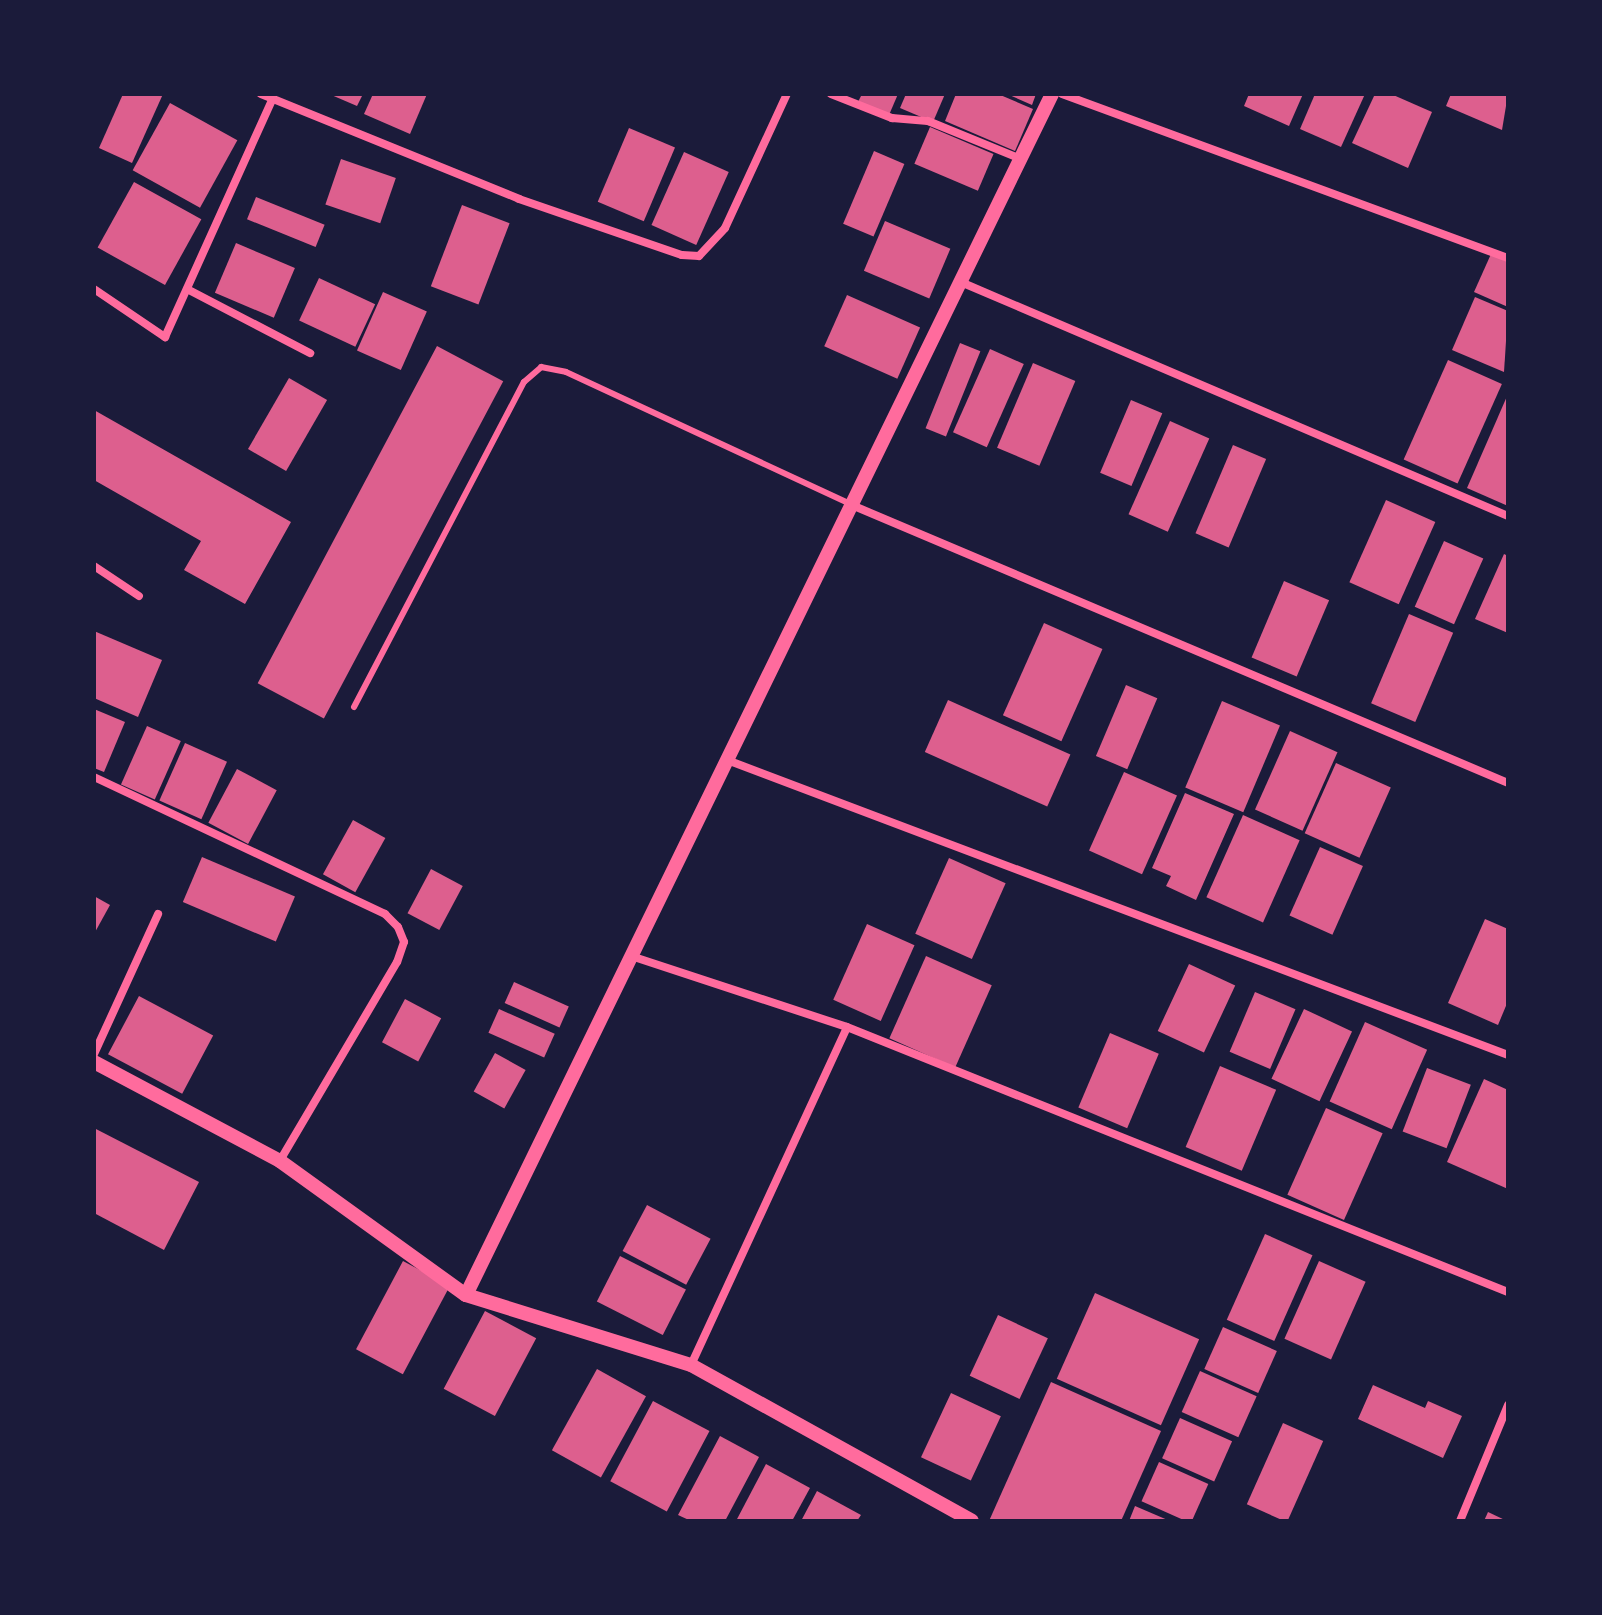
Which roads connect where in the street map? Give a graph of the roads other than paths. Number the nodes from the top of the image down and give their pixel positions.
1 (261, 94) edge
2 (787, 94) edge
3 (831, 94) edge
4 (1052, 94) edge
5 (1062, 94) edge
6 (272, 100) junction
7 (1021, 159) junction
8 (1508, 258) edge
9 (963, 283) junction
10 (94, 289) edge
11 (187, 289) junction
12 (310, 353) dead end
13 (854, 506) junction
14 (1508, 516) edge
15 (94, 566) edge
16 (139, 596) dead end
17 (354, 707) dead end
18 (727, 760) junction
19 (94, 777) edge
20 (1508, 783) edge
21 (158, 914) dead end
22 (631, 956) junction
23 (847, 1027) junction
24 (94, 1054) edge
25 (1508, 1055) edge
26 (94, 1062) edge
27 (280, 1161) junction
28 (1508, 1292) edge
29 (466, 1295) junction
30 (691, 1365) junction
31 (1508, 1405) edge
32 (972, 1521) edge
33 (1460, 1521) edge

1 - 6 street
2 - 6 street
3 - 7 street
4 - 7 street
5 - 8 street
6 - 11 street
7 - 9 street
9 - 13 street
9 - 14 street
10 - 11 street
11 - 12 street
13 - 17 lane
13 - 18 street
13 - 20 street
15 - 16 street
18 - 22 street
18 - 25 street
19 - 27 street
21 - 24 street
22 - 23 street
22 - 29 street
23 - 28 street
23 - 30 street
26 - 27 street
27 - 29 street
29 - 30 street
30 - 32 street
31 - 33 street

